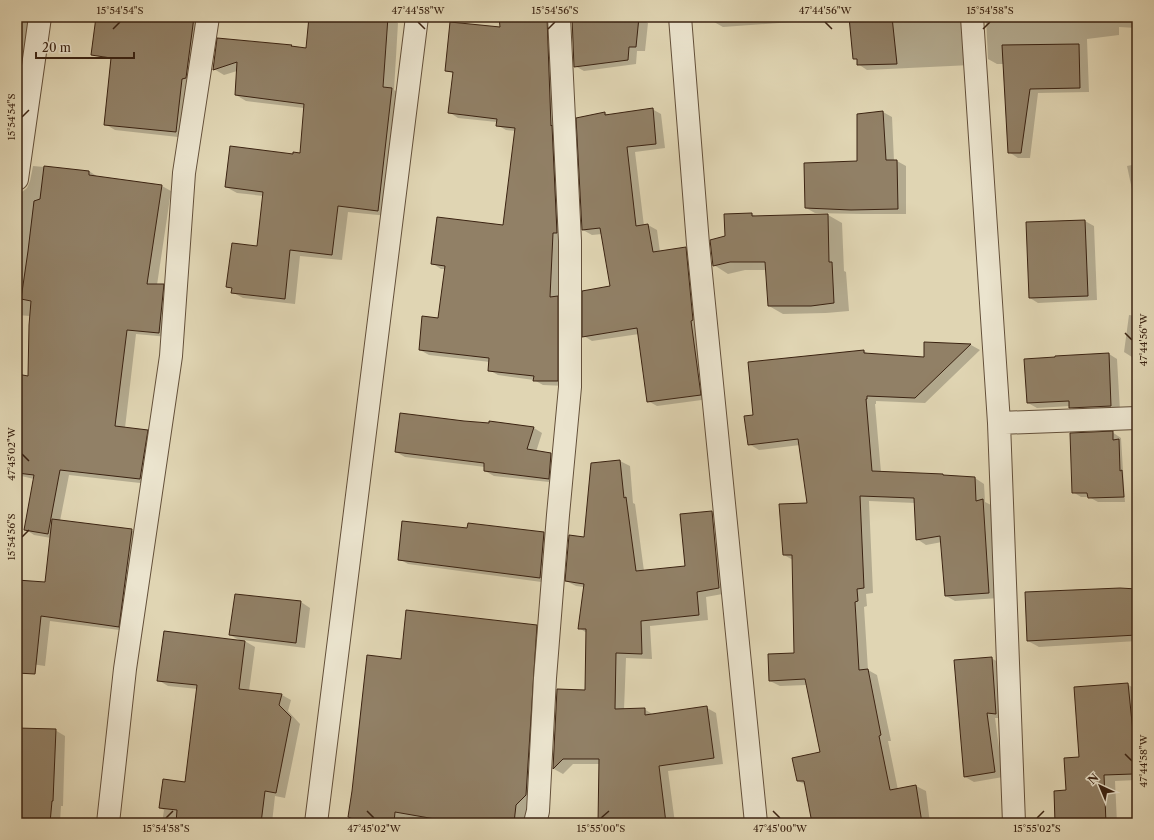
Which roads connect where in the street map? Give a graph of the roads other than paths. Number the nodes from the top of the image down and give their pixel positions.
1 (40, 17) edge
2 (208, 17) edge
3 (417, 17) edge
4 (559, 17) edge
5 (680, 17) edge
6 (972, 17) edge
7 (17, 179) edge
8 (1137, 418) edge
9 (999, 423) junction
10 (108, 823) edge
11 (316, 823) edge
12 (535, 823) edge
13 (756, 823) edge
14 (1014, 823) edge

1 - 7 street
2 - 10 street
3 - 11 street
4 - 12 street
5 - 13 street
6 - 9 street
8 - 9 street
9 - 14 street

